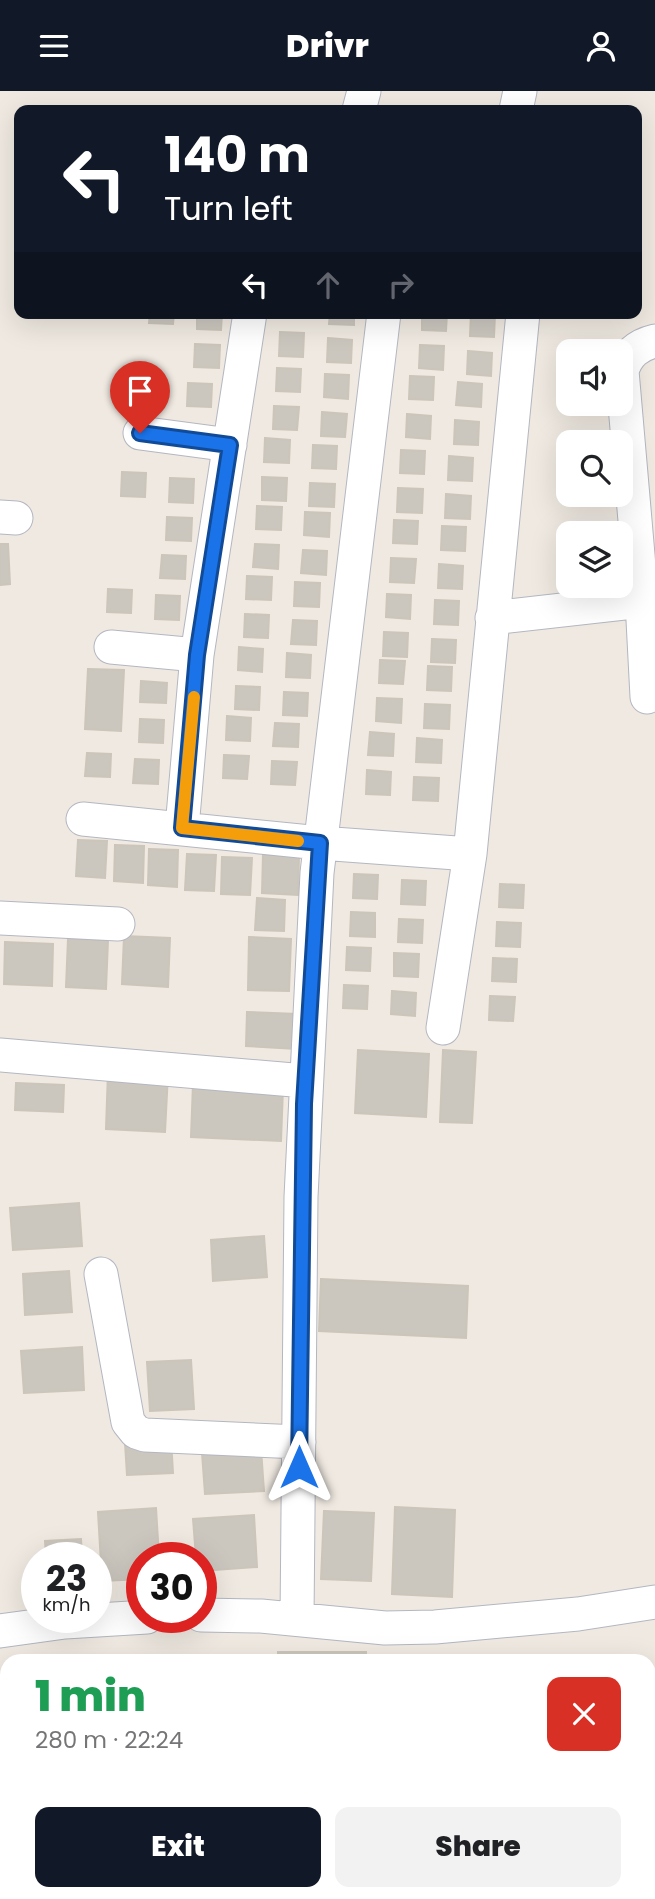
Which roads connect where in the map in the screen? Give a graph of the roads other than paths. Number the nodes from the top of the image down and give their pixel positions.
1 (249, 319) edge
2 (383, 319) edge
3 (522, 319) edge
4 (655, 341) edge
5 (140, 433) dead end
6 (230, 445) junction
7 (644, 486) edge
8 (642, 601) junction
9 (492, 618) junction
10 (111, 647) dead end
11 (197, 655) junction
12 (647, 697) dead end
13 (83, 819) dead end
14 (182, 828) junction
15 (320, 843) junction
16 (470, 854) junction
17 (0, 918) edge
18 (118, 924) dead end
19 (443, 1028) dead end
20 (0, 1055) edge
21 (305, 1080) junction
22 (101, 1274) dead end
23 (299, 1442) junction
24 (655, 1602) edge
25 (217, 1615) edge
26 (126, 1618) edge
27 (297, 1619) junction
28 (0, 1632) edge

1 - 6 street
2 - 15 street
3 - 9 street
4 - 7 street
5 - 6 street
6 - 11 street
7 - 8 street
8 - 9 street
8 - 12 street
9 - 16 street
10 - 11 street
11 - 14 street
13 - 14 street
14 - 15 street
15 - 16 street
15 - 21 street
16 - 19 street
17 - 18 street
20 - 21 street
21 - 23 street
22 - 23 street
23 - 27 street
24 - 27 street
25 - 27 street
26 - 28 street

